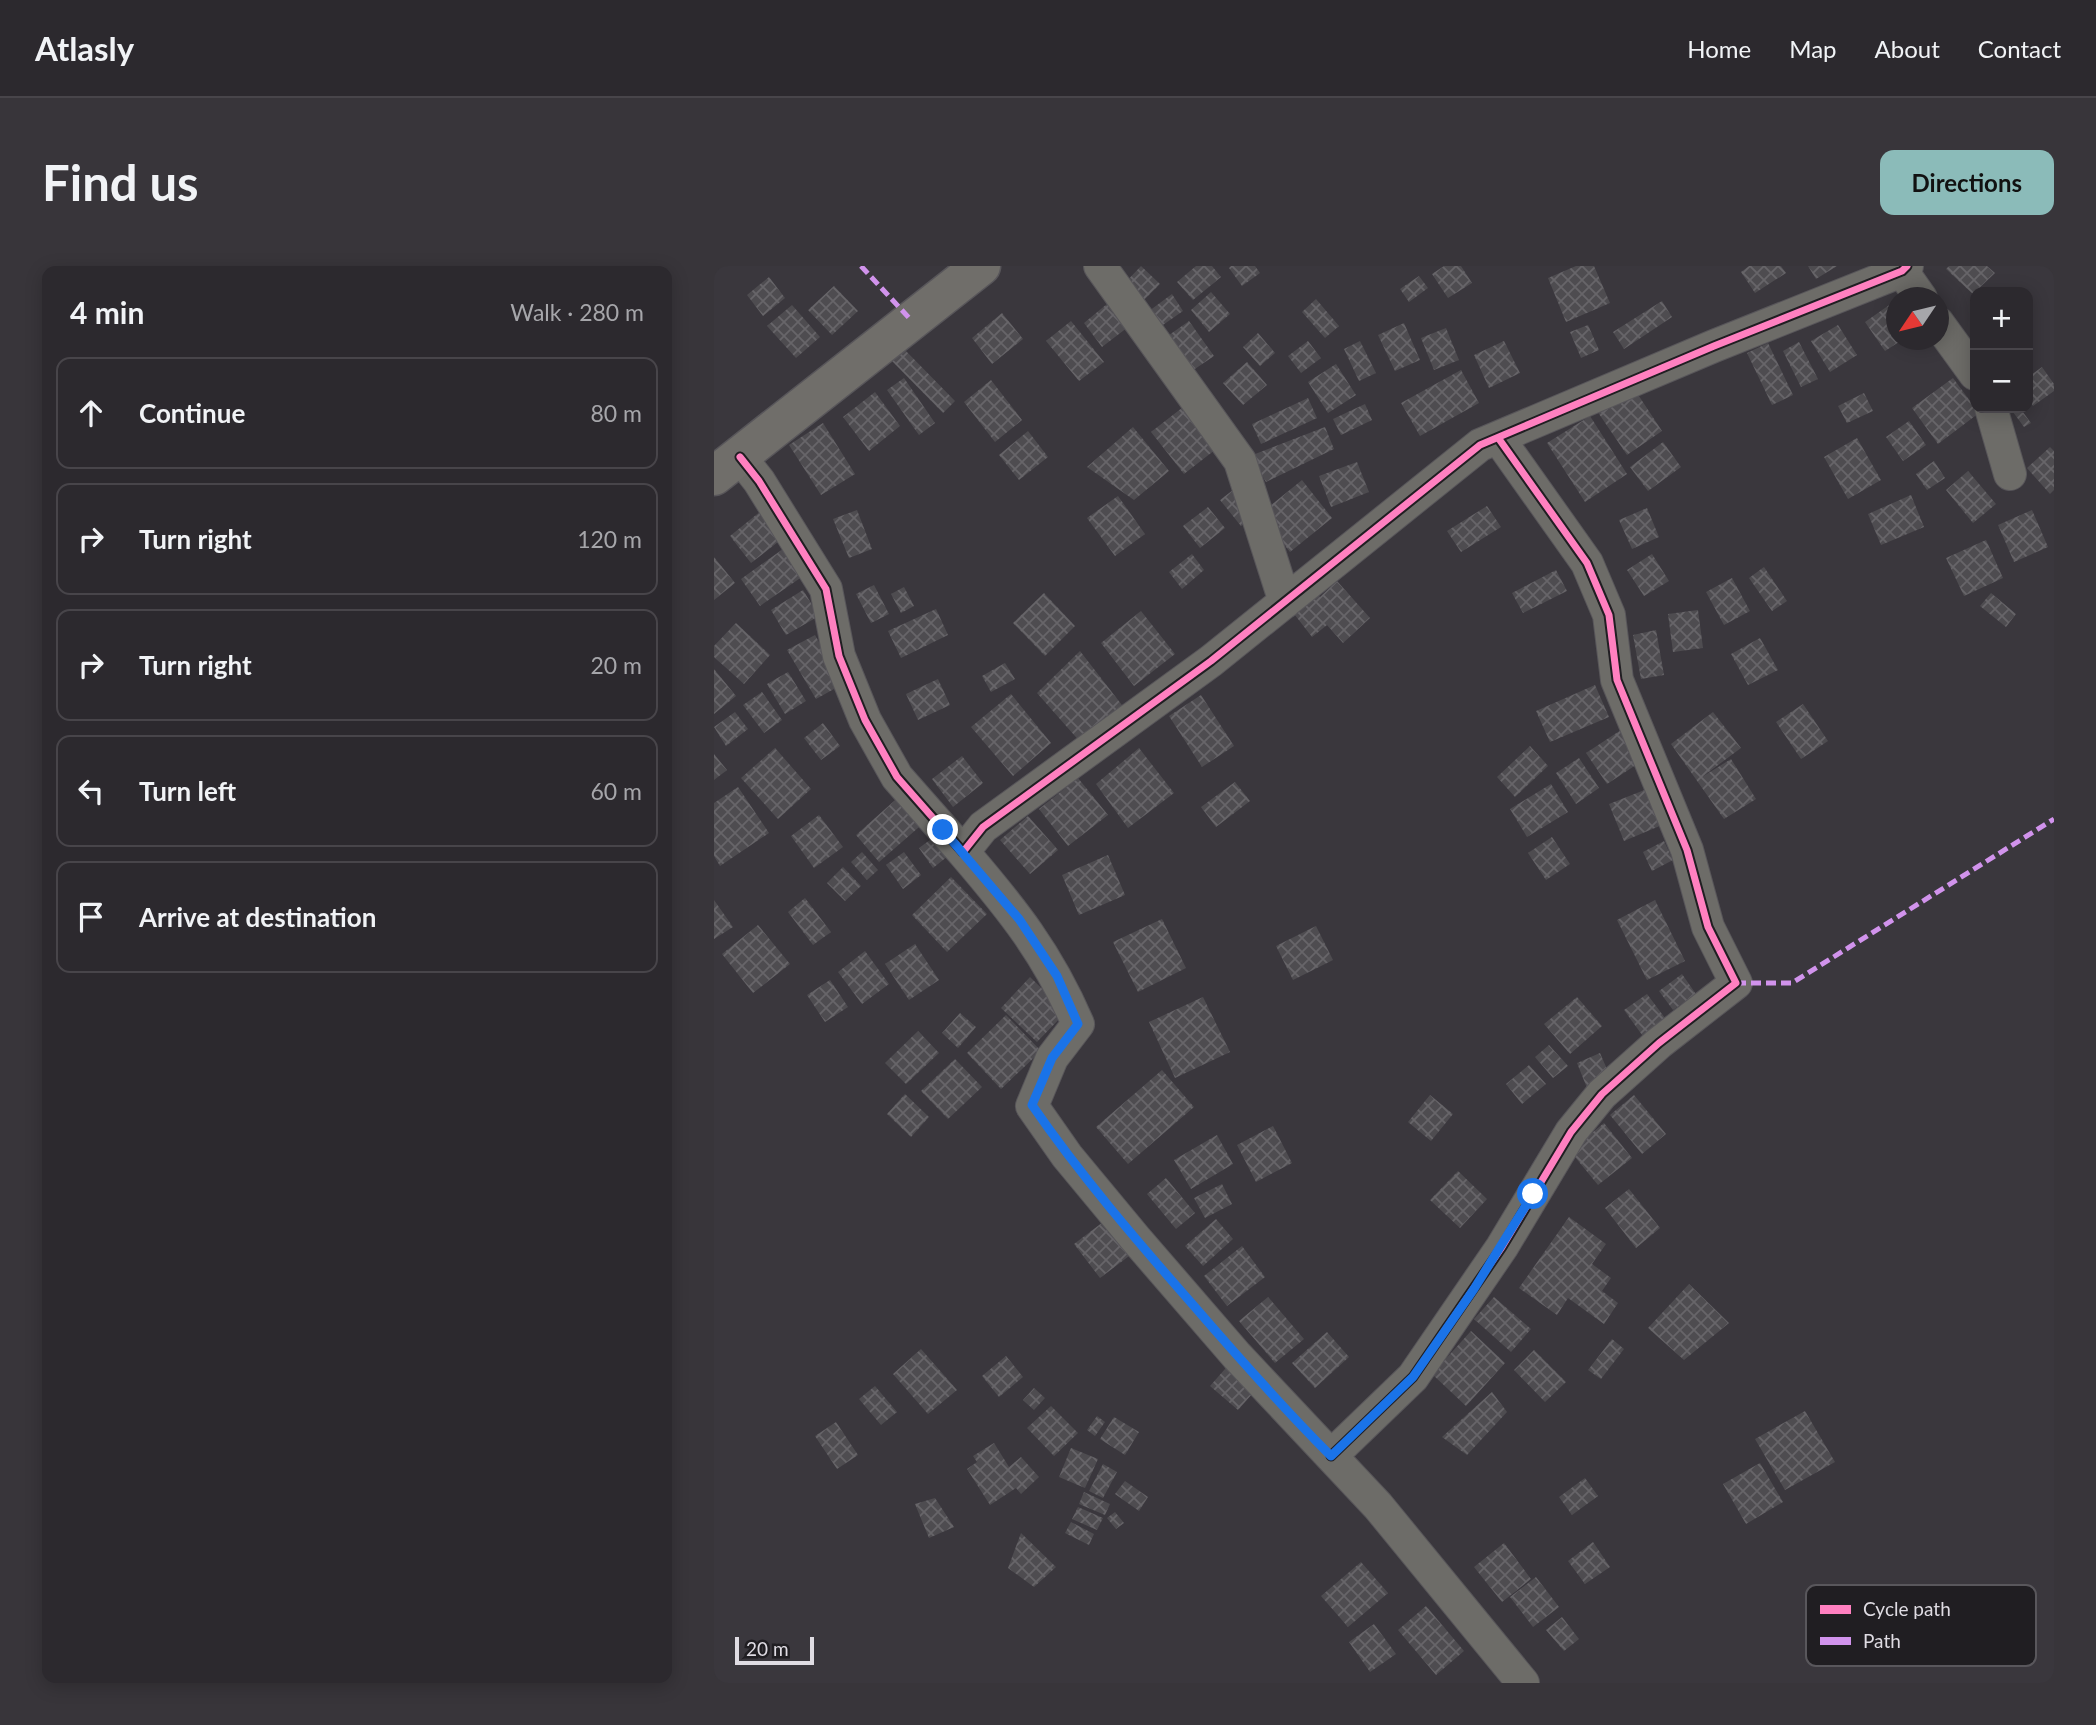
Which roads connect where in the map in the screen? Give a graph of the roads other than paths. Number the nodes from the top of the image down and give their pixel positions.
1 (981, 266) edge
2 (1100, 266) edge
3 (1904, 269) edge
4 (1914, 287) edge
5 (1949, 338) edge
6 (1970, 367) edge
7 (1992, 413) edge
8 (1499, 439) junction
9 (727, 467) edge
10 (2010, 474) dead end
11 (1285, 601) junction
12 (962, 852) junction
13 (1331, 1456) junction
14 (1523, 1683) edge

1 - 9 main road
2 - 11 street
3 - 4 street
3 - 8 street
5 - 6 street
7 - 10 street
8 - 11 street
8 - 13 street
9 - 12 street
11 - 12 street
12 - 13 street
13 - 14 street

